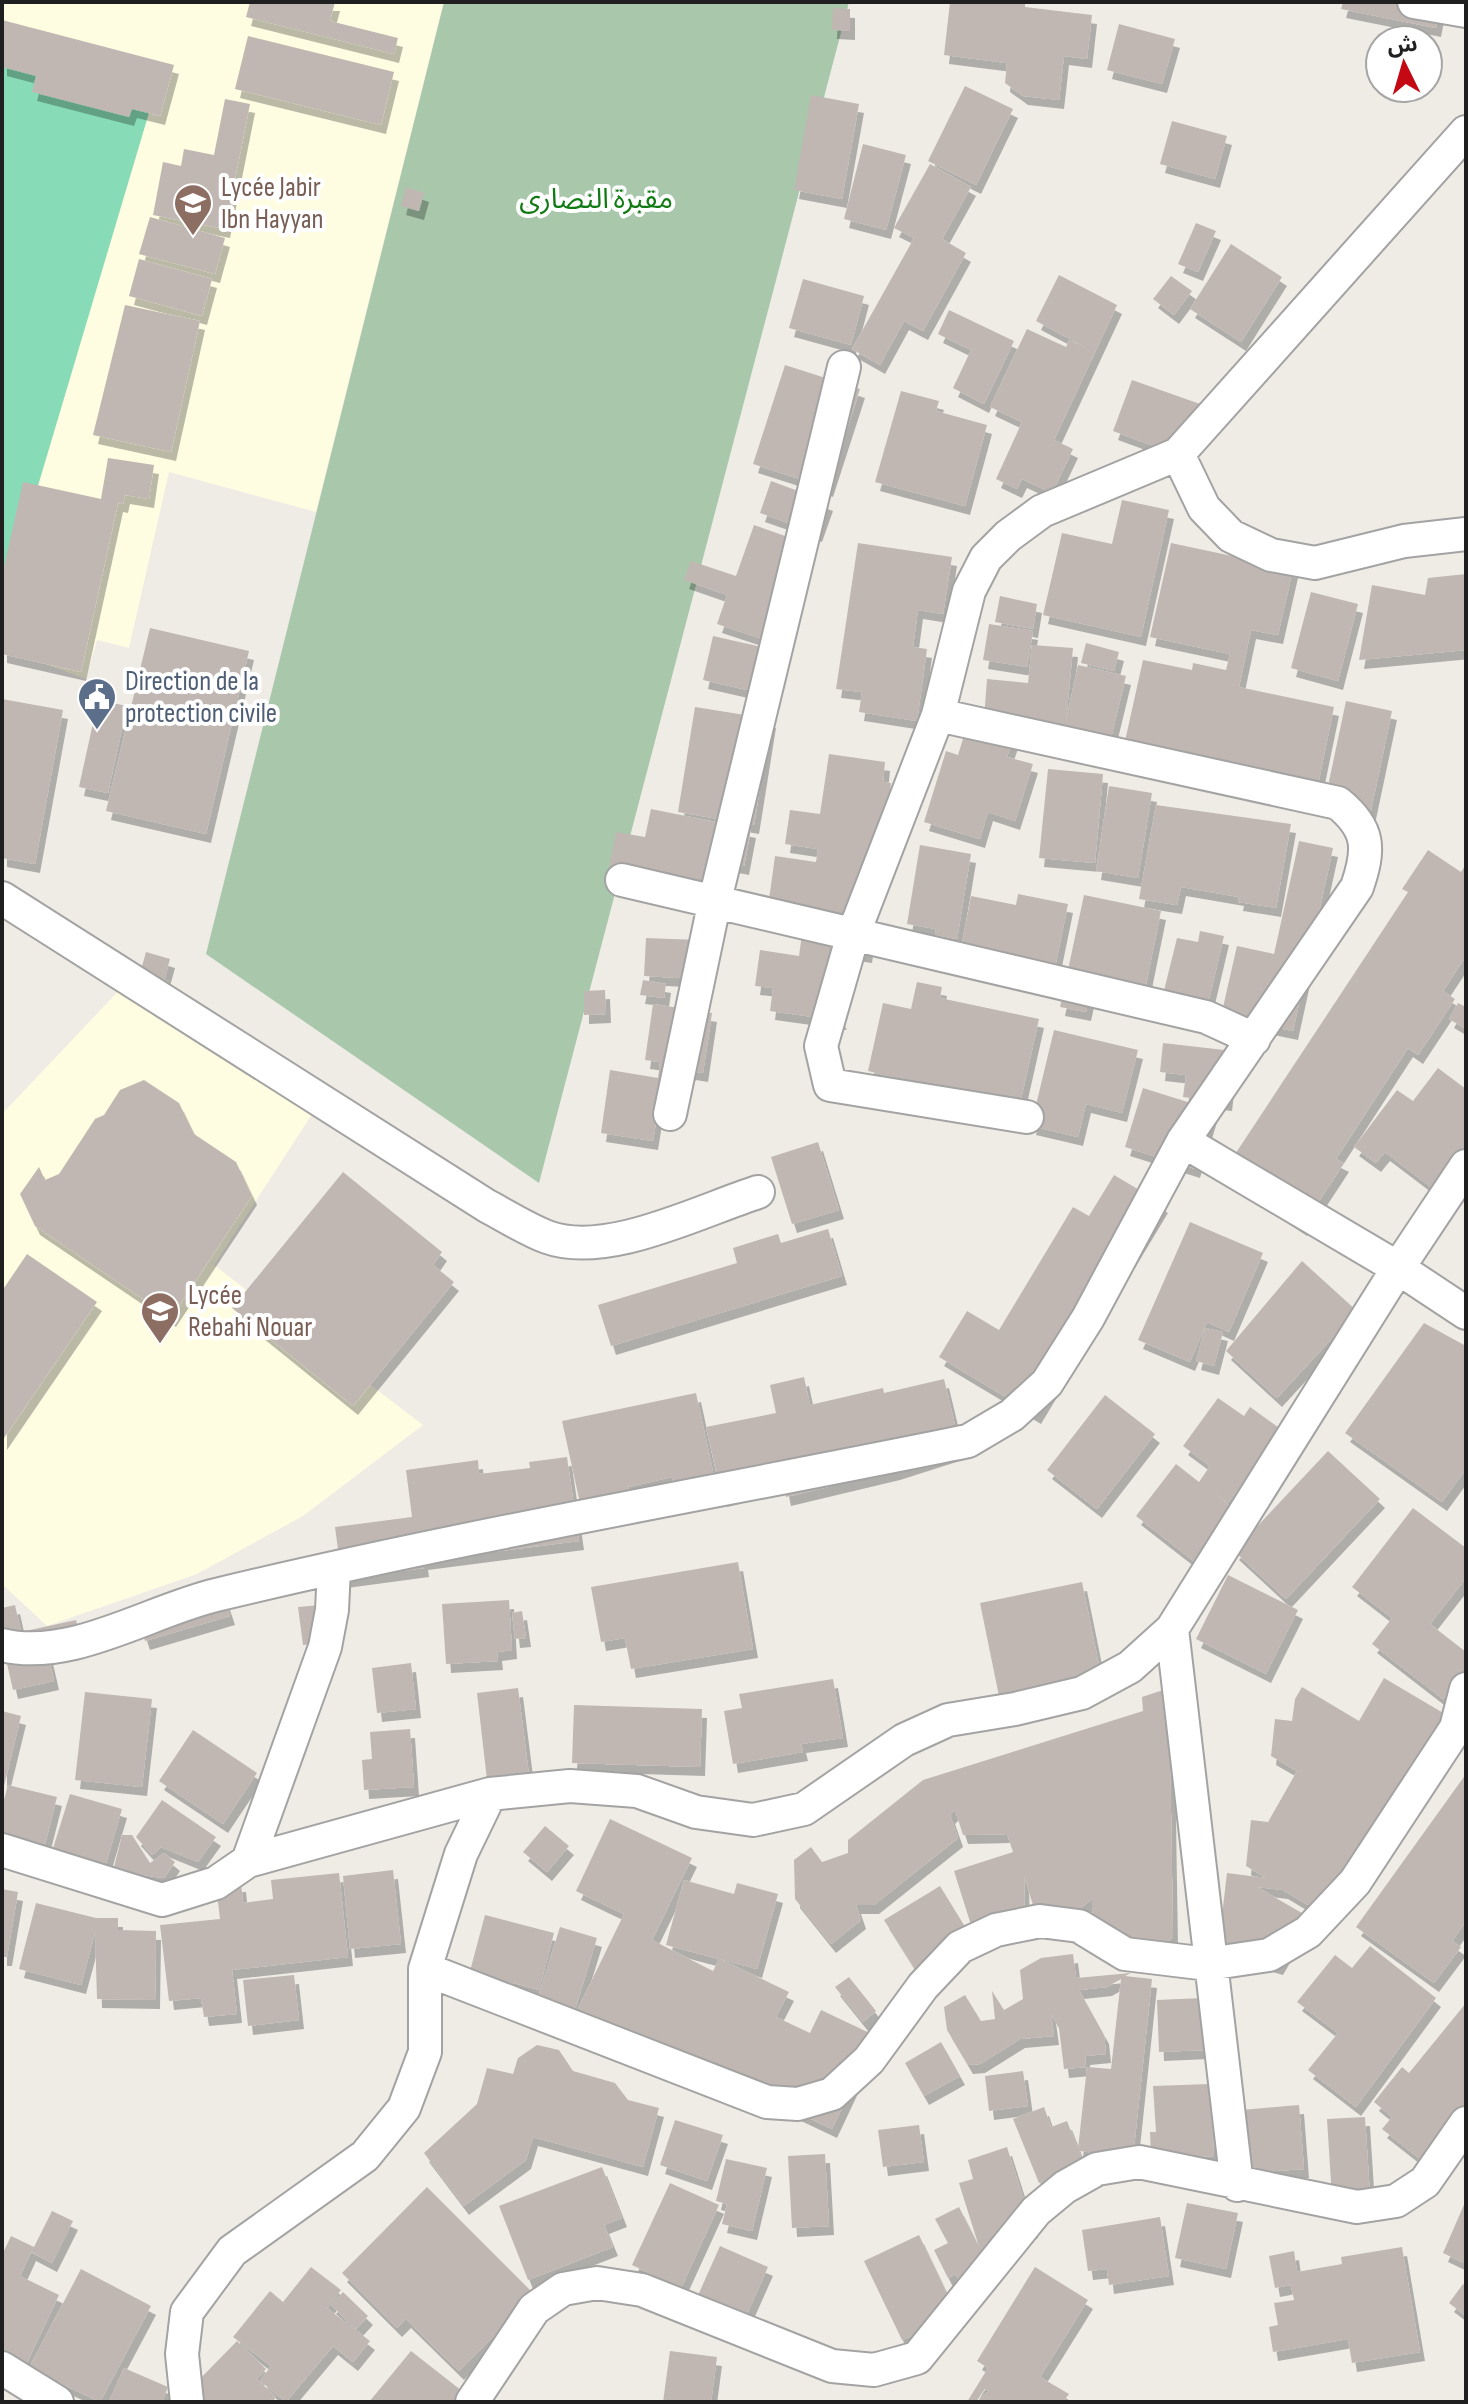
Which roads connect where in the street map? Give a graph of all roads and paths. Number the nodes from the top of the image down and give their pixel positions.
1 (1414, 2) edge
2 (1466, 11) edge
3 (1460, 136) edge
4 (844, 367) dead end
5 (1178, 454) junction
6 (1466, 534) edge
7 (938, 715) junction
8 (622, 880) dead end
9 (2, 898) edge
10 (715, 900) junction
11 (853, 935) junction
12 (1254, 1039) junction
13 (670, 1114) dead end
14 (1027, 1117) dead end
15 (1183, 1141) junction
16 (1466, 1166) edge
17 (758, 1192) dead end
18 (1398, 1268) junction
19 (1466, 1313) edge
20 (334, 1568) junction
21 (1172, 1629) junction
22 (2, 1645) edge
23 (1466, 1689) edge
24 (490, 1794) junction
25 (2, 1850) edge
26 (248, 1861) junction
27 (1208, 1964) junction
28 (425, 1969) junction
29 (1466, 2123) edge
30 (1237, 2185) junction
31 (2, 2368) edge
32 (57, 2402) edge
33 (187, 2402) edge
34 (472, 2402) edge

1 - 2 street
3 - 5 street
4 - 10 street
5 - 6 street
5 - 7 street
7 - 11 street
7 - 12 street
8 - 10 street
9 - 17 street
10 - 11 street
10 - 13 street
11 - 12 street
11 - 14 street
12 - 15 street
15 - 18 street
15 - 20 street
16 - 18 street
18 - 19 street
18 - 21 street
20 - 22 street
20 - 26 street
21 - 24 street
21 - 27 street
23 - 27 street
24 - 26 street
24 - 28 street
25 - 26 street
27 - 28 street
27 - 30 street
28 - 33 street
29 - 30 street
30 - 34 street
31 - 32 street

